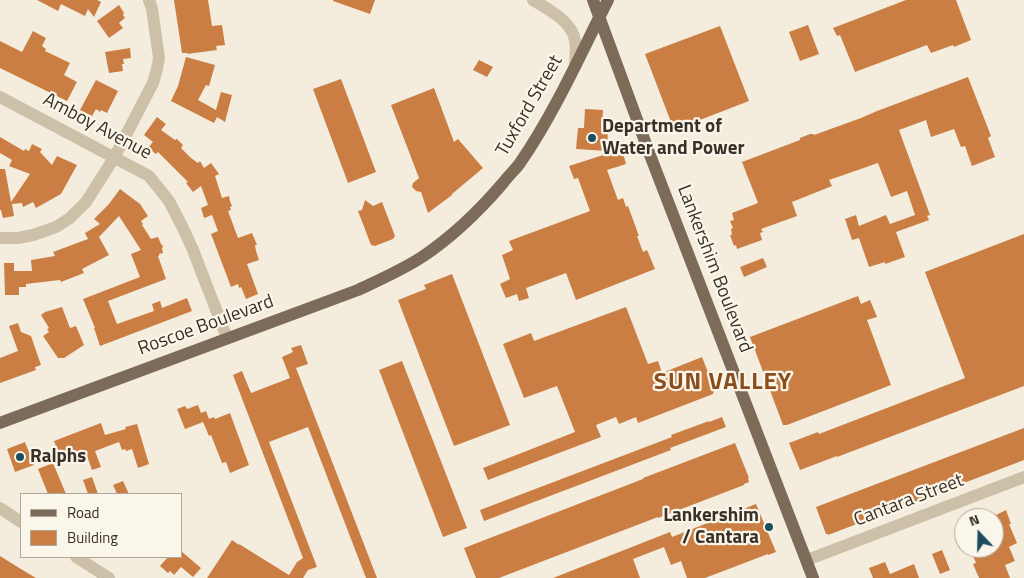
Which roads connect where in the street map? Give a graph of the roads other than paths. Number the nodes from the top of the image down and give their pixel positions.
1 (149, 0) edge
2 (533, 0) edge
3 (538, 0) edge
4 (544, 0) edge
5 (593, 0) edge
6 (608, 0) edge
7 (599, 17) junction
8 (575, 66) junction
9 (0, 97) edge
10 (114, 158) junction
11 (0, 238) edge
12 (422, 257) joint
13 (227, 338) junction
14 (3, 424) edge
15 (1023, 482) edge
16 (0, 508) edge
17 (20, 521) edge
18 (78, 558) edge
19 (807, 560) junction
20 (109, 578) edge
21 (813, 578) edge

1 - 10 street
2 - 8 street
3 - 4 street
5 - 7 main road, Lankershim Boulevard
6 - 7 main road, Tuxford Street
7 - 8 main road, Tuxford Street
7 - 19 main road, Lankershim Boulevard
8 - 12 main road, Tuxford Street
9 - 10 street, Amboy Avenue
10 - 11 street
10 - 13 street, Amboy Avenue
12 - 13 main road, Roscoe Boulevard
13 - 14 main road, Roscoe Boulevard
15 - 19 street, Cantara Street
16 - 17 street
18 - 20 street
19 - 21 main road, Lankershim Boulevard

